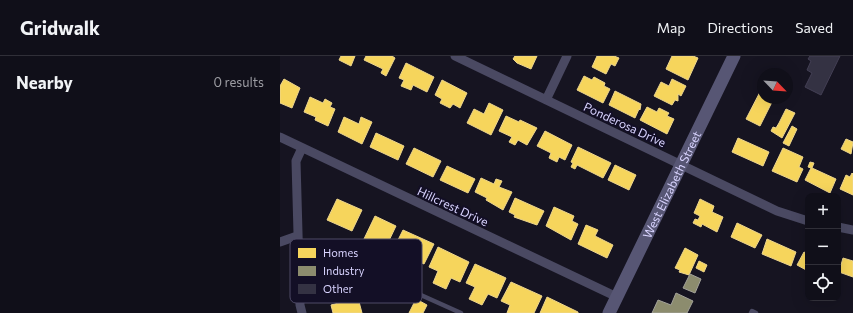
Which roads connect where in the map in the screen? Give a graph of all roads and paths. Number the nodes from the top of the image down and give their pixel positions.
1 (455, 56) edge
2 (567, 56) edge
3 (734, 56) edge
4 (546, 100) junction
5 (280, 136) edge
6 (302, 148) junction
7 (682, 165) junction
8 (805, 220) edge
9 (841, 228) edge
10 (853, 230) edge
11 (297, 236) junction
12 (297, 239) edge
13 (280, 242) edge
14 (422, 296) edge
15 (617, 297) junction
16 (300, 303) edge
17 (302, 313) edge
18 (461, 313) edge
19 (609, 313) edge
20 (751, 313) edge
21 (756, 313) edge

1 - 4 street, Ponderosa Drive
2 - 4 street
3 - 7 main road, West Elizabeth Street
4 - 7 street, Ponderosa Drive
5 - 6 street, Hillcrest Drive
6 - 11 street
6 - 15 street, Hillcrest Drive
7 - 8 street, Ponderosa Drive
7 - 15 main road, West Elizabeth Street
9 - 10 street
11 - 12 street
11 - 13 street
14 - 18 lane
15 - 19 main road, West Elizabeth Street
16 - 17 street
20 - 21 lane

